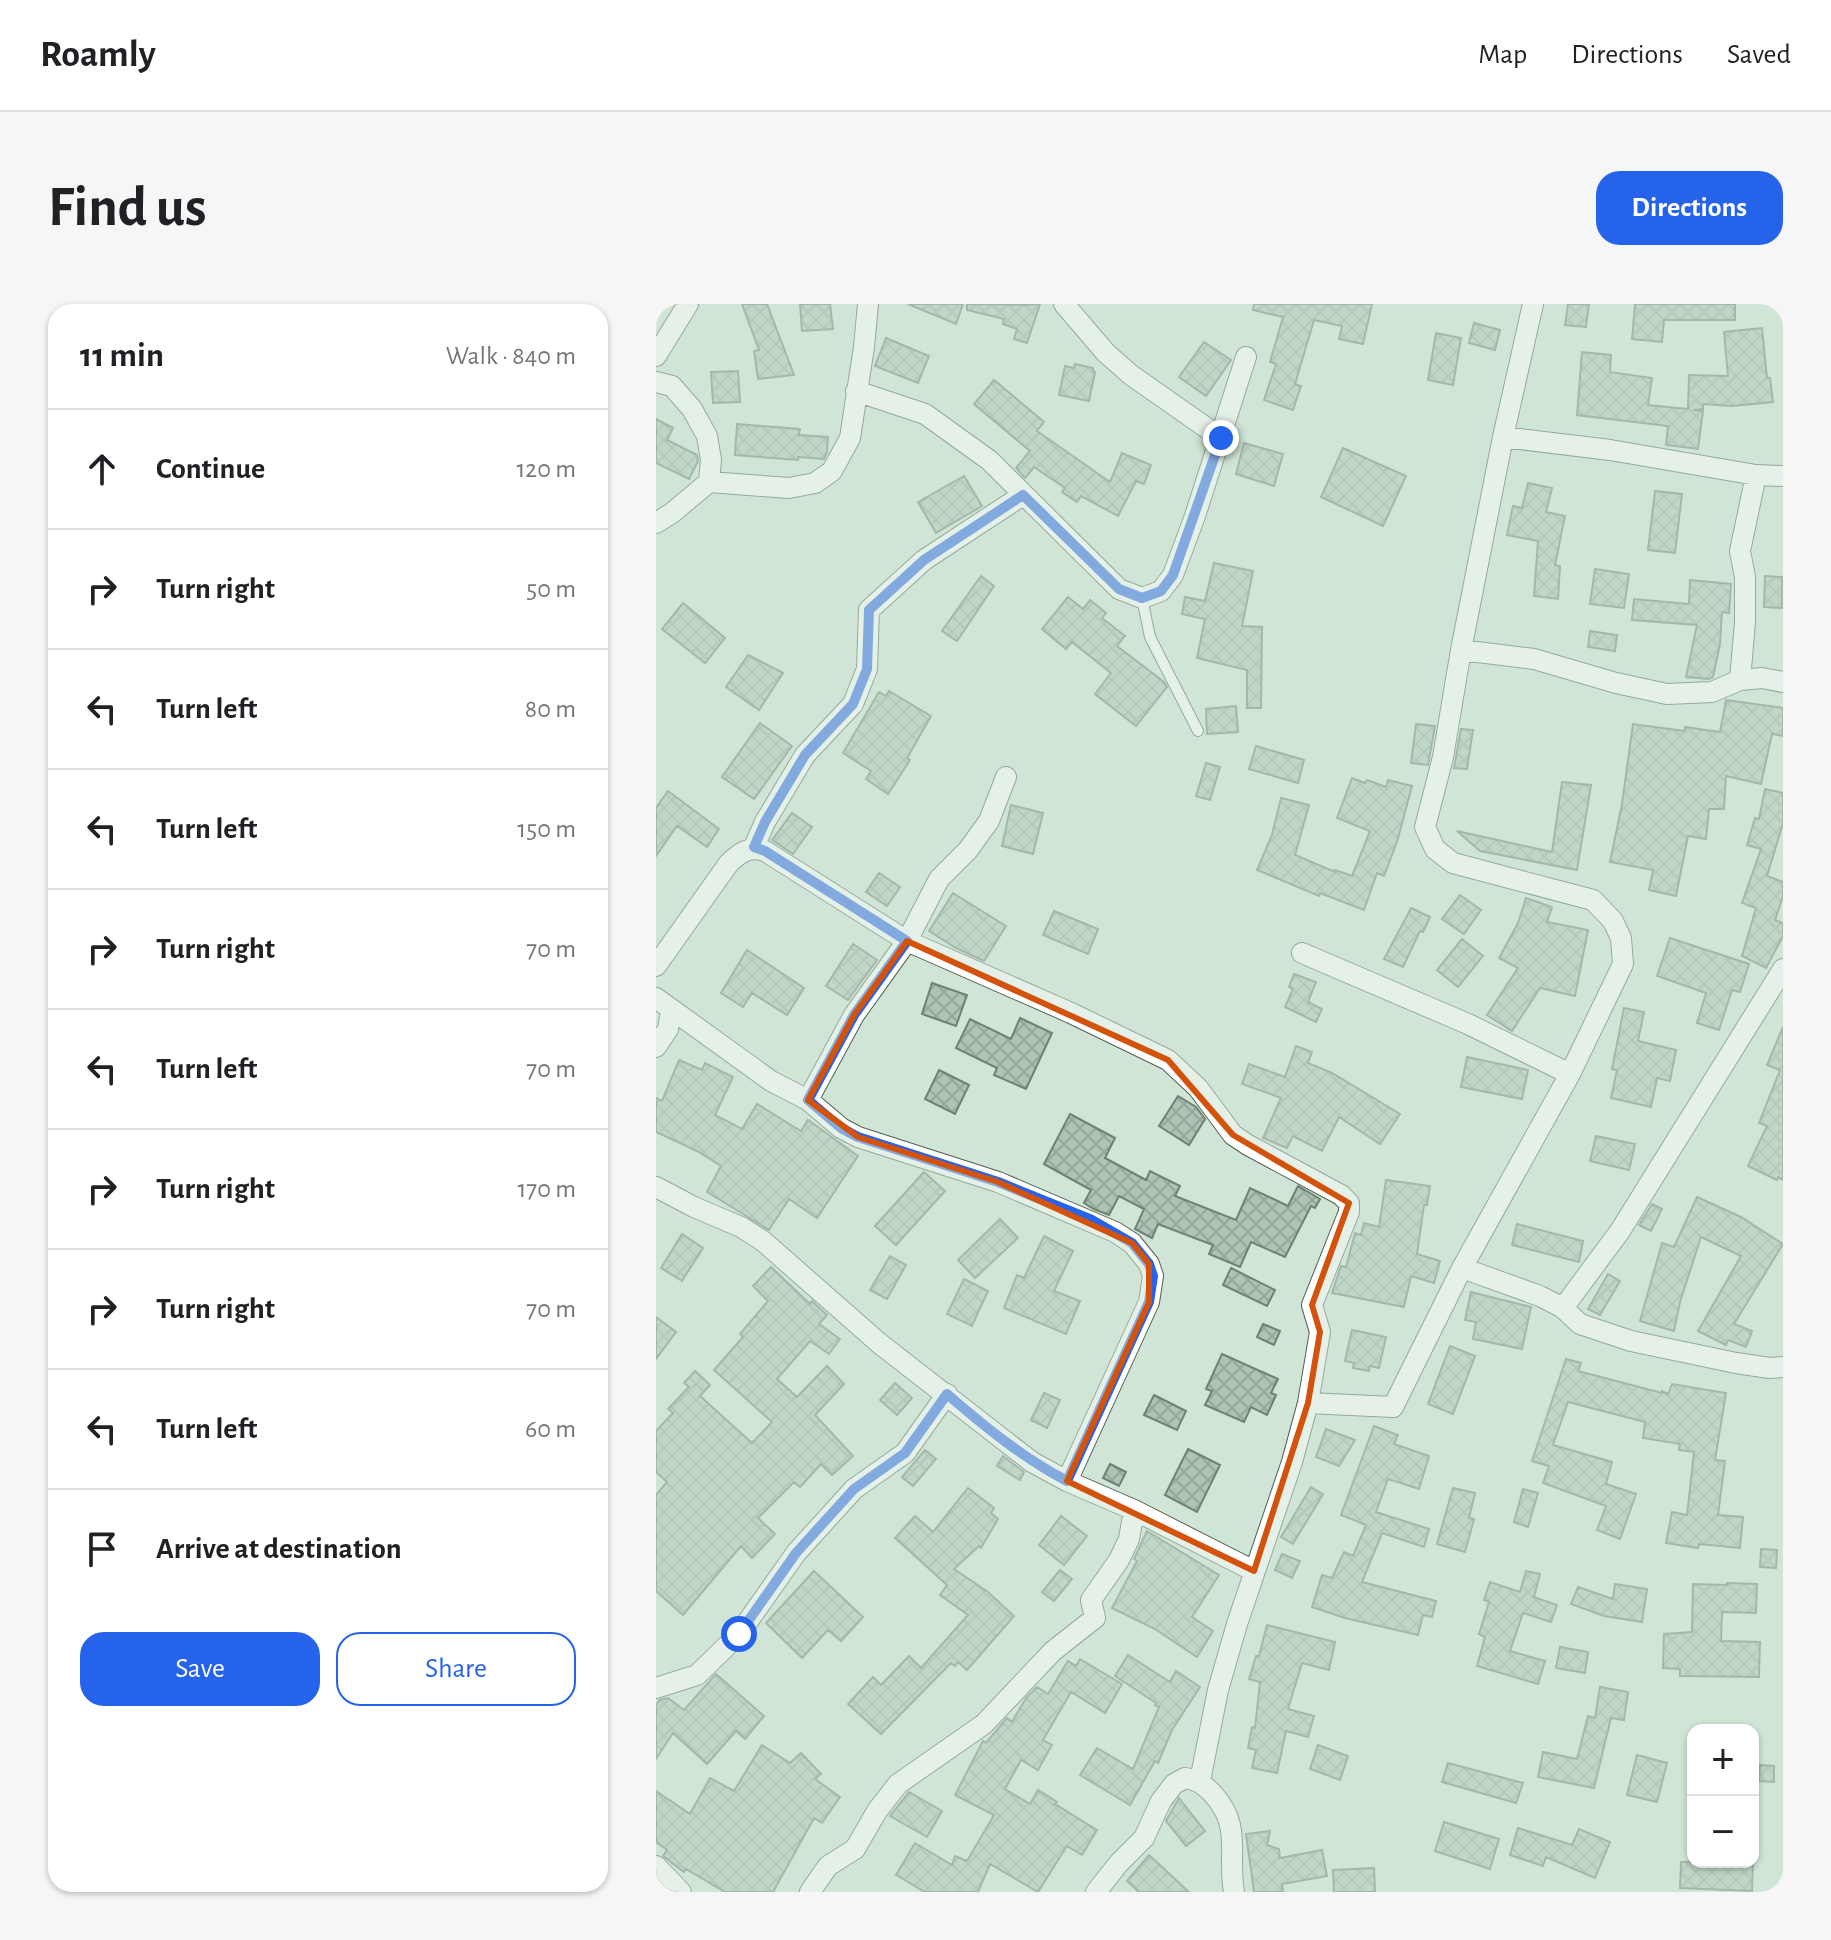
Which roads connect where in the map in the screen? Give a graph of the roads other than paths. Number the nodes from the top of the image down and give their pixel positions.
1 (688, 304) edge
2 (868, 304) edge
3 (1064, 304) edge
4 (1533, 304) edge
5 (656, 356) edge
6 (1246, 357) dead end
7 (656, 382) edge
8 (856, 391) junction
9 (1503, 437) junction
10 (1221, 438) junction
11 (1756, 475) junction
12 (1783, 476) edge
13 (709, 482) junction
14 (1023, 495) junction
15 (656, 523) edge
16 (1142, 598) junction
17 (1461, 650) junction
18 (1740, 680) junction
19 (1783, 682) edge
20 (1198, 731) dead end
21 (1006, 777) dead end
22 (754, 847) junction
23 (907, 941) junction
24 (1302, 953) dead end
25 (656, 966) edge
26 (1783, 969) edge
27 (664, 1004) edge
28 (656, 1047) edge
29 (1570, 1074) junction
30 (808, 1100) junction
31 (656, 1187) edge
32 (1462, 1268) junction
33 (1563, 1308) junction
34 (1783, 1367) edge
35 (947, 1394) junction
36 (1308, 1403) junction
37 (1067, 1481) junction
38 (1134, 1510) junction
39 (1254, 1571) junction
40 (656, 1688) edge
41 (1200, 1781) junction
42 (656, 1866) edge
43 (681, 1892) edge
44 (810, 1892) edge
45 (1096, 1892) edge
46 (1234, 1892) edge

1 - 5 street
2 - 8 street
3 - 10 street
4 - 9 street
6 - 10 street
7 - 13 street
8 - 13 street
8 - 14 street
9 - 11 street
9 - 17 street
10 - 16 street
11 - 12 street
11 - 18 street
13 - 15 street
14 - 16 street
14 - 22 street
16 - 20 lane
17 - 18 street
17 - 29 street
18 - 19 street
21 - 23 street
22 - 23 street
22 - 25 street
23 - 30 street
23 - 36 street
24 - 29 street
26 - 33 street
27 - 28 street
27 - 30 street
29 - 32 street
30 - 37 street
31 - 35 street
32 - 33 street
32 - 36 street
33 - 34 street
35 - 37 street
35 - 40 street
36 - 39 street
37 - 38 street
38 - 39 street
38 - 44 street
39 - 41 street
41 - 45 street
41 - 46 street
42 - 43 street

